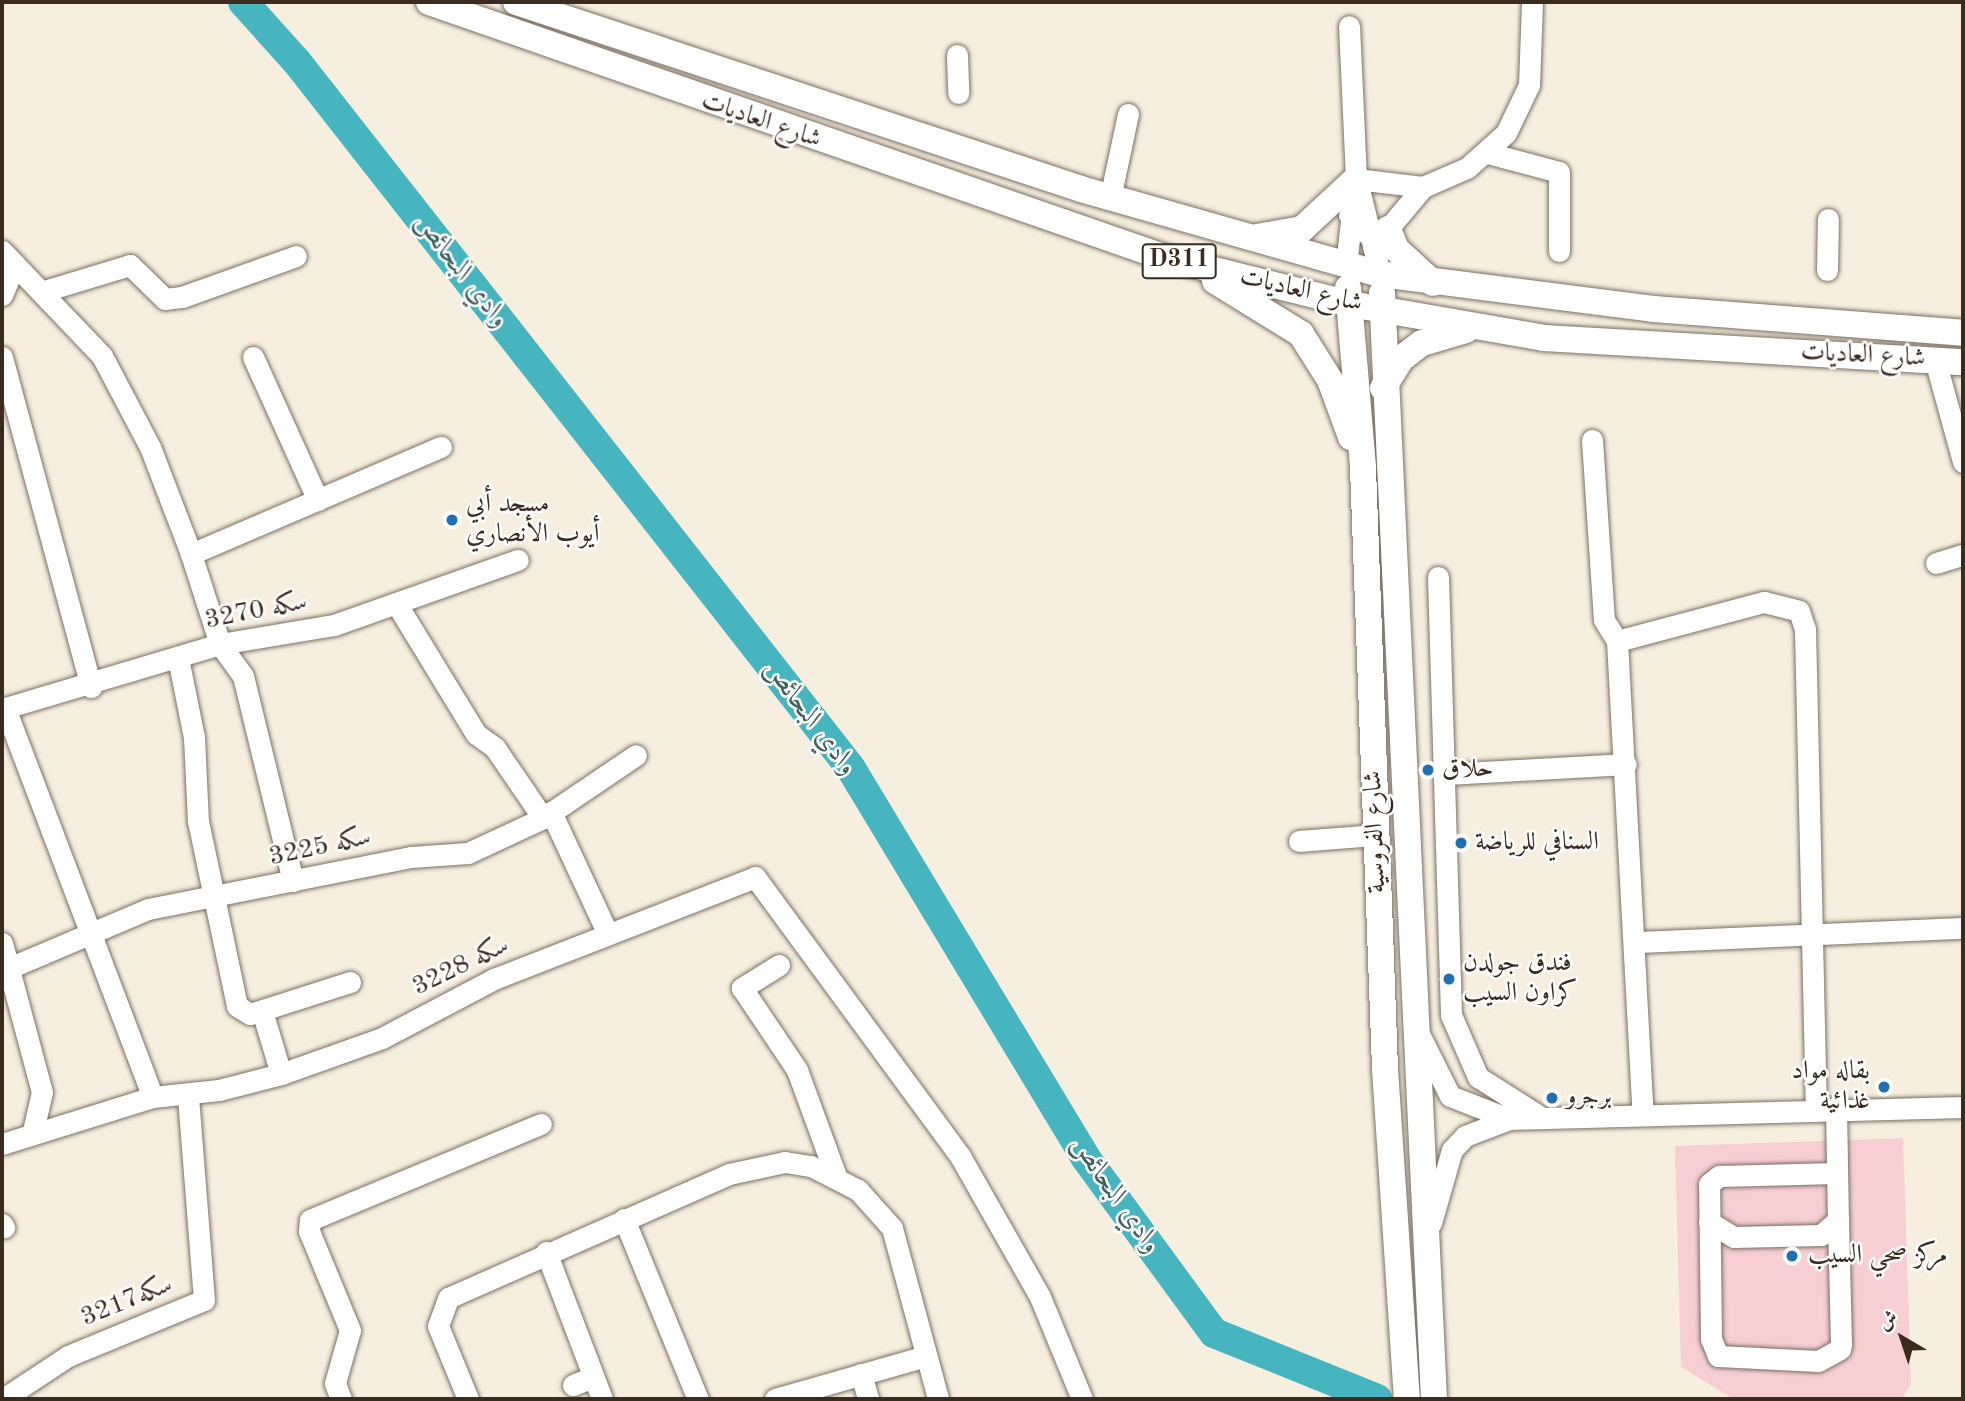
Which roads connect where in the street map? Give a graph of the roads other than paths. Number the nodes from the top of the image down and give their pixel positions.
1 (429, 2) edge
2 (516, 2) edge
3 (1532, 2) edge
4 (1349, 26) dead end
5 (957, 55) dead end
6 (958, 93) dead end
7 (1128, 114) dead end
8 (1488, 153) junction
9 (1356, 179) junction
10 (1424, 194) junction
11 (1110, 198) junction
12 (1349, 215) junction
13 (1828, 219) dead end
14 (1382, 236) junction
15 (1239, 237) junction
16 (1559, 251) dead end
17 (296, 256) dead end
18 (8, 258) edge
19 (1166, 258) junction
20 (1346, 265) junction
21 (1827, 270) dead end
22 (1380, 274) junction
23 (1434, 284) junction
24 (41, 292) junction
25 (2, 295) edge
26 (1350, 304) junction
27 (1383, 310) junction
28 (1472, 328) junction
29 (1963, 333) edge
30 (253, 356) dead end
31 (2, 357) edge
32 (1935, 360) junction
33 (1963, 362) edge
34 (1382, 388) junction
35 (1592, 440) dead end
36 (442, 447) dead end
37 (1963, 462) edge
38 (1363, 468) junction
39 (318, 500) junction
40 (191, 554) junction
41 (1963, 555) edge
42 (518, 560) dead end
43 (1936, 563) dead end
44 (1438, 577) dead end
45 (396, 603) junction
46 (1617, 641) junction
47 (220, 644) junction
48 (178, 658) junction
49 (91, 687) junction
50 (4, 709) edge
51 (636, 755) dead end
52 (1626, 764) junction
53 (1448, 774) junction
54 (547, 815) junction
55 (1376, 835) junction
56 (1299, 841) dead end
57 (293, 881) junction
58 (216, 899) junction
59 (1963, 928) edge
60 (93, 931) junction
61 (1813, 931) junction
62 (608, 934) junction
63 (1638, 942) junction
64 (2, 943) edge
65 (779, 965) dead end
66 (6, 969) edge
67 (350, 982) dead end
68 (262, 1011) junction
69 (1415, 1025) junction
70 (281, 1074) junction
71 (188, 1096) junction
72 (153, 1097) junction
73 (1826, 1107) junction
74 (1963, 1107) edge
75 (1643, 1114) junction
76 (1542, 1118) junction
77 (1509, 1119) junction
78 (541, 1124) dead end
79 (33, 1131) junction
80 (3, 1138) edge
81 (1837, 1172) junction
82 (836, 1176) junction
83 (624, 1219) junction
84 (1838, 1220) junction
85 (1710, 1222) junction
86 (1427, 1251) junction
87 (546, 1252) junction
88 (926, 1356) junction
89 (860, 1374) junction
90 (593, 1377) junction
91 (573, 1385) dead end
92 (3, 1399) edge
93 (341, 1399) edge
94 (468, 1399) edge
95 (602, 1399) edge
96 (698, 1399) edge
97 (775, 1399) edge
98 (868, 1399) edge
99 (938, 1399) edge
100 (1082, 1399) edge
101 (1407, 1399) edge
102 (1434, 1399) edge

1 - 19 main road, شارع العاديات / D311
2 - 11 main road, شارع العاديات / D311
3 - 8 street
4 - 9 street
5 - 6 street
7 - 11 street
8 - 10 street
8 - 16 street
9 - 10 street
9 - 12 street
9 - 14 street
9 - 15 main road
10 - 14 street
11 - 15 main road, شارع العاديات / D311
12 - 14 street
12 - 20 street
13 - 21 street
14 - 22 street
14 - 23 main road
15 - 20 main road, شارع العاديات / D311
17 - 24 street
18 - 24 street
18 - 25 street
19 - 26 main road, شارع العاديات / D311
19 - 38 main road
20 - 22 main road, شارع العاديات / D311
20 - 26 main road, شارع الفروسية
22 - 23 main road, شارع العاديات / D311
22 - 27 main road, شارع الفروسية
23 - 29 main road, شارع العاديات / D311
24 - 40 street
26 - 27 main road, شارع العاديات / D311
26 - 38 main road, شارع الفروسية
27 - 28 main road, شارع العاديات / D311
27 - 34 main road, شارع الفروسية
28 - 32 main road, شارع العاديات / D311
28 - 34 main road
30 - 39 street
31 - 49 street
32 - 33 main road, شارع العاديات / D311
32 - 37 street
34 - 69 main road, شارع الفروسية
35 - 46 street
36 - 39 street
38 - 55 main road, شارع الفروسية
39 - 40 street
40 - 47 street
41 - 43 street
42 - 45 street, سكه 3270
44 - 53 street
45 - 47 street, سكه 3270
45 - 54 street
46 - 52 street
46 - 61 street
47 - 48 street, سكه 3270
47 - 57 street
48 - 49 street, سكه 3270
48 - 58 street
49 - 50 street, سكه 3270
50 - 60 street
51 - 54 street, سكه 3225
52 - 53 street
52 - 63 street
53 - 76 street
54 - 57 street, سكه 3225
54 - 62 street
55 - 56 street
55 - 101 main road, شارع الفروسية
57 - 58 street, سكه 3225
58 - 60 street, سكه 3225
58 - 68 street
59 - 61 street
60 - 66 street, سكه 3225
60 - 72 street
61 - 63 street
61 - 73 street
62 - 70 street, سكه 3228
62 - 100 street, سكه 3228
63 - 75 street
64 - 66 street
65 - 82 street
66 - 79 street
67 - 68 street
68 - 70 street
69 - 77 street
69 - 86 main road, شارع الفروسية
70 - 71 street, سكه 3228
71 - 72 street, سكه 3228
71 - 92 street, سكه3217
72 - 79 street, سكه 3228
73 - 74 street
73 - 75 street
73 - 81 street
75 - 76 street
76 - 77 street
77 - 86 street
78 - 93 street
79 - 80 street, سكه 3228
81 - 84 street
81 - 85 street
82 - 83 street
82 - 88 street
83 - 87 street
83 - 96 street
84 - 85 street
84 - 85 street
86 - 102 main road, شارع الفروسية
87 - 90 street
87 - 94 street
88 - 89 street
88 - 99 street
89 - 97 street
89 - 98 street
90 - 91 street
90 - 95 street

